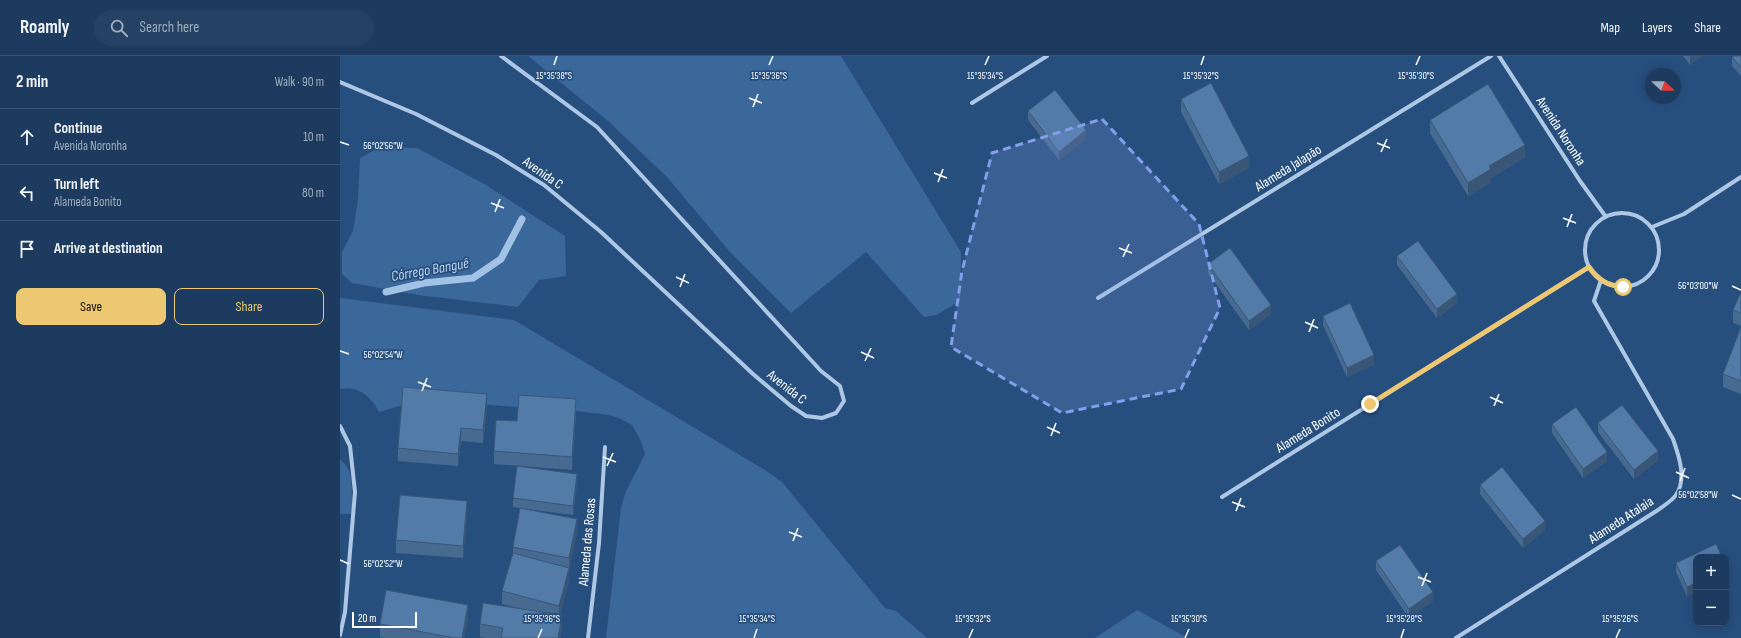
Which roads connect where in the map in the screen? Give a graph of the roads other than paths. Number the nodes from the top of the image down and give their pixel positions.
1 (501, 56) edge
2 (1047, 56) edge
3 (1491, 56) edge
4 (1499, 56) edge
5 (340, 82) edge
6 (972, 103) dead end
7 (1741, 177) edge
8 (1606, 217) junction
9 (1652, 227) junction
10 (1589, 267) junction
11 (1601, 280) junction
12 (1098, 298) dead end
13 (340, 426) edge
14 (605, 447) dead end
15 (1222, 497) dead end
16 (340, 635) edge
17 (588, 638) edge
18 (1456, 638) edge

1 - 5 street, Avenida C
2 - 6 street
3 - 12 street, Alameda Jalapão
4 - 8 street, Avenida Noronha
7 - 9 street
8 - 9 street
8 - 10 street
9 - 11 street
10 - 11 street
10 - 15 street, Alameda Bonito
11 - 18 street, Alameda Atalaia
13 - 16 street
14 - 17 street, Alameda das Rosas

